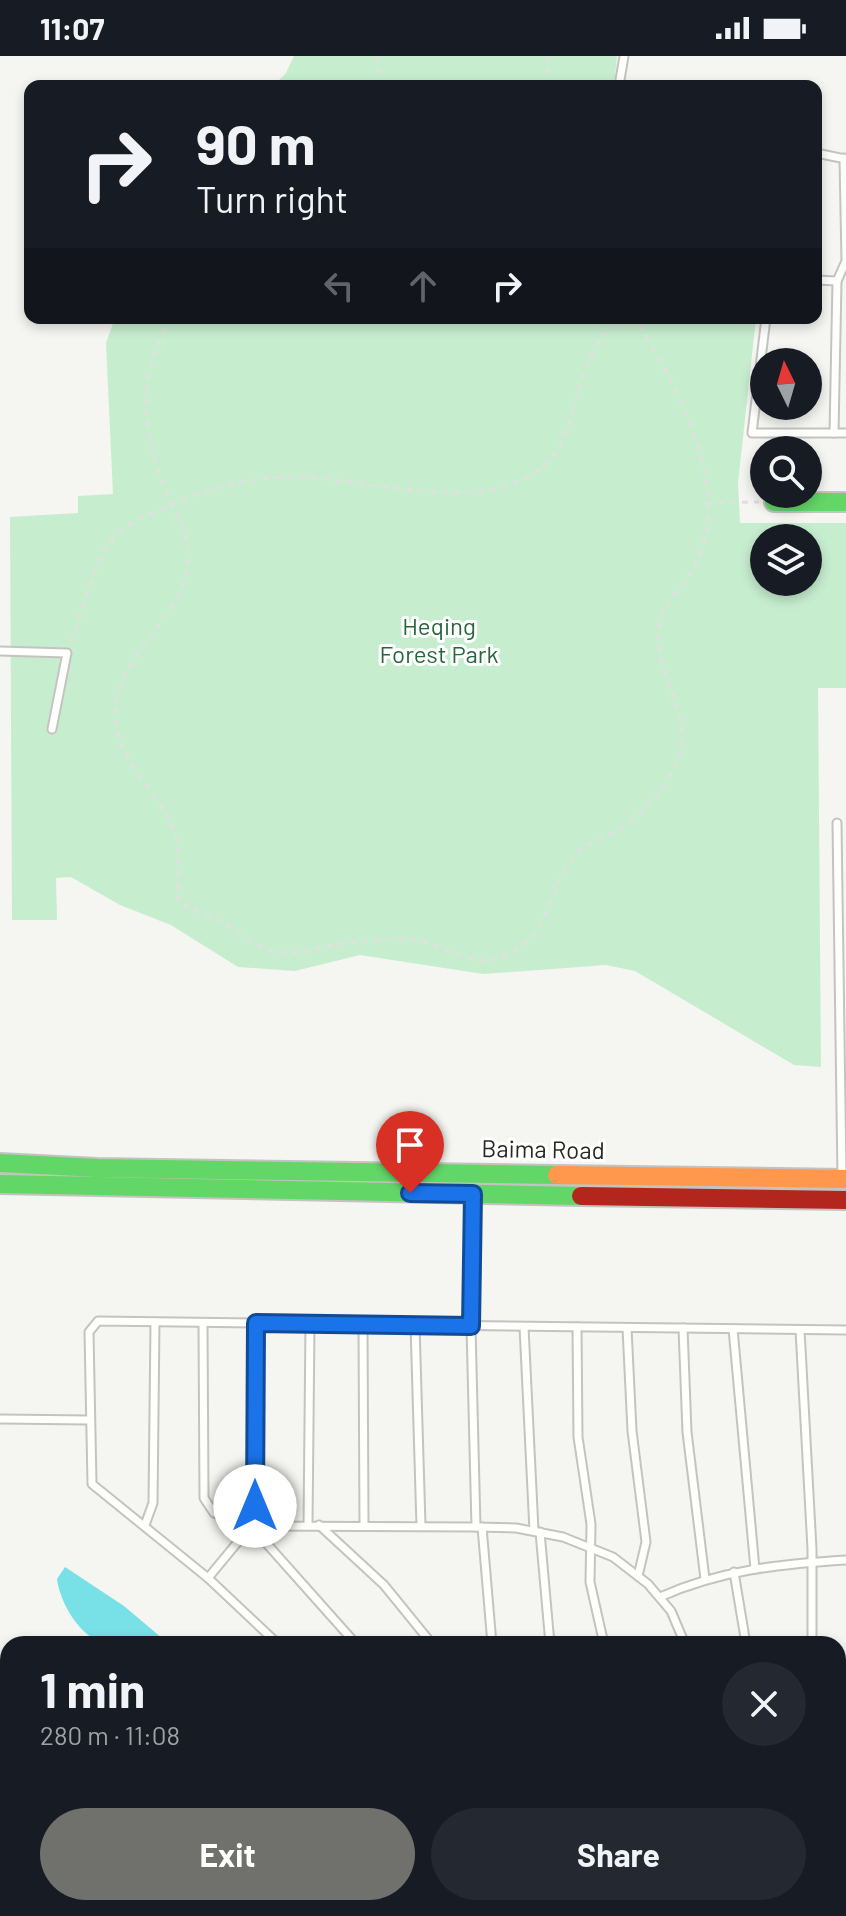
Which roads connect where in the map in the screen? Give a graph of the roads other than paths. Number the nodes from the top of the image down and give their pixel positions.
1 (624, 56) edge
2 (620, 80) edge
3 (822, 154) edge
4 (845, 158) edge
5 (822, 280) edge
6 (837, 281) junction
7 (836, 300) junction
8 (846, 300) edge
9 (765, 324) edge
10 (834, 433) junction
11 (846, 433) edge
12 (822, 502) edge
13 (846, 502) edge
14 (0, 651) edge
15 (52, 729) dead end
16 (837, 823) dead end
17 (842, 957) edge
18 (0, 1163) edge
19 (844, 1179) edge
20 (0, 1184) edge
21 (473, 1194) junction
22 (846, 1200) edge
23 (155, 1322) junction
24 (203, 1323) junction
25 (256, 1323) junction
26 (310, 1324) junction
27 (363, 1325) junction
28 (415, 1325) junction
29 (471, 1326) junction
30 (524, 1327) junction
31 (577, 1327) junction
32 (627, 1328) junction
33 (683, 1328) junction
34 (733, 1329) junction
35 (800, 1330) junction
36 (846, 1330) edge
37 (0, 1419) edge
38 (89, 1420) junction
39 (145, 1525) junction
40 (308, 1525) junction
41 (319, 1525) junction
42 (364, 1525) junction
43 (251, 1526) junction
44 (421, 1526) junction
45 (479, 1527) junction
46 (537, 1531) junction
47 (589, 1546) junction
48 (846, 1560) edge
49 (810, 1562) junction
50 (755, 1569) junction
51 (734, 1572) junction
52 (638, 1576) junction
53 (208, 1578) junction
54 (705, 1579) junction
55 (660, 1597) junction
56 (270, 1636) edge
57 (349, 1636) edge
58 (425, 1636) edge
59 (491, 1636) edge
60 (549, 1636) edge
61 (602, 1636) edge
62 (682, 1636) edge
63 (745, 1636) edge
64 (812, 1636) edge

1 - 2 lane
3 - 4 lane
4 - 6 lane
5 - 6 lane
6 - 7 lane
7 - 8 lane
7 - 10 lane
9 - 10 lane
10 - 11 lane
12 - 13 street
14 - 15 lane
16 - 17 lane
17 - 19 lane
18 - 19 street, Baima Road
20 - 21 street, Baima Road
21 - 22 street, Baima Road
21 - 29 lane
23 - 24 lane
23 - 38 lane
23 - 39 lane
24 - 25 lane
24 - 43 lane
25 - 26 lane
25 - 43 lane
26 - 27 lane
26 - 40 lane
27 - 28 lane
27 - 42 lane
28 - 29 lane
28 - 44 lane
29 - 30 lane
29 - 45 lane
30 - 31 lane
30 - 46 lane
31 - 32 lane
31 - 47 lane
32 - 33 lane
32 - 52 lane
33 - 34 lane
33 - 54 lane
34 - 35 lane
34 - 50 lane
35 - 36 lane
35 - 49 lane
37 - 38 lane
38 - 39 lane
39 - 53 lane
40 - 41 lane
40 - 43 lane
41 - 42 lane
41 - 58 lane
42 - 44 lane
43 - 53 lane
43 - 57 lane
44 - 45 lane
45 - 46 lane
45 - 59 lane
46 - 47 lane
46 - 60 lane
47 - 52 lane
47 - 61 lane
48 - 49 lane
49 - 50 lane
49 - 64 lane
50 - 51 lane
51 - 54 lane
51 - 63 lane
52 - 55 lane
53 - 56 lane
54 - 55 lane
55 - 62 lane

